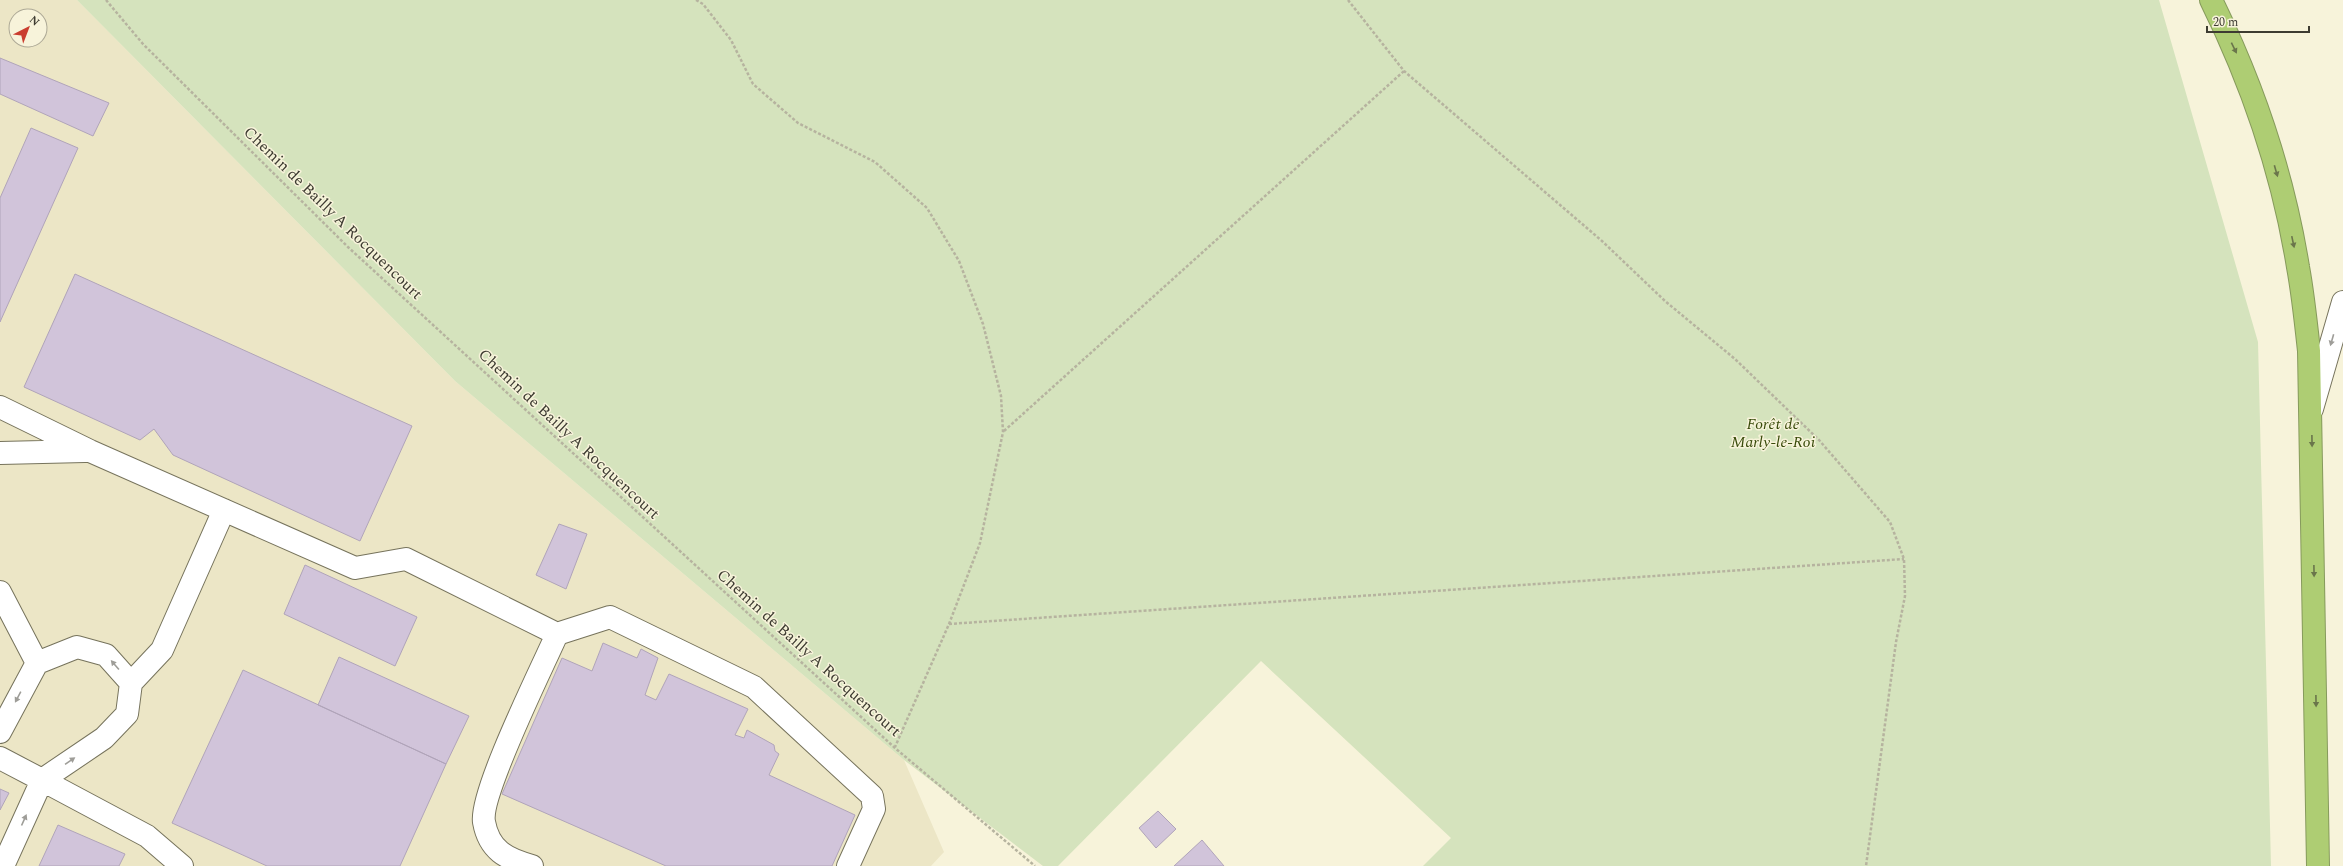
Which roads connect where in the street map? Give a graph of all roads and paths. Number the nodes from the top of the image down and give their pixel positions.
1 (106, 0) edge
2 (696, 0) edge
3 (1348, 0) edge
4 (2211, 0) edge
5 (1404, 71) junction
6 (2343, 302) edge
7 (0, 407) edge
8 (2311, 411) junction
9 (1003, 432) junction
10 (90, 451) junction
11 (0, 453) edge
12 (224, 510) junction
13 (1904, 559) junction
14 (0, 592) edge
15 (949, 624) junction
16 (557, 634) junction
17 (37, 663) junction
18 (131, 683) junction
19 (0, 732) edge
20 (895, 748) junction
21 (0, 758) edge
22 (42, 780) junction
23 (4, 858) edge
24 (508, 863) edge
25 (182, 866) edge
26 (532, 866) edge
27 (848, 866) edge
28 (1035, 866) edge
29 (1866, 866) edge
30 (2318, 866) edge

1 - 20 path, Chemin de Bailly A Rocquencourt
2 - 9 path
3 - 5 path
4 -> 8 highway
5 - 9 path
5 - 13 path
6 -> 8 lane
7 - 10 lane
8 -> 30 highway
9 - 15 path
10 - 11 lane
10 - 12 lane
12 - 16 lane
12 - 18 lane
13 - 15 path
13 - 29 path
14 - 17 lane
15 - 20 path
16 - 24 lane
16 - 27 lane
18 -> 17 lane
17 -> 19 lane
22 -> 18 lane
20 - 28 path, Chemin de Bailly A Rocquencourt
21 - 22 lane
23 -> 22 lane
22 - 25 lane
24 - 26 lane

